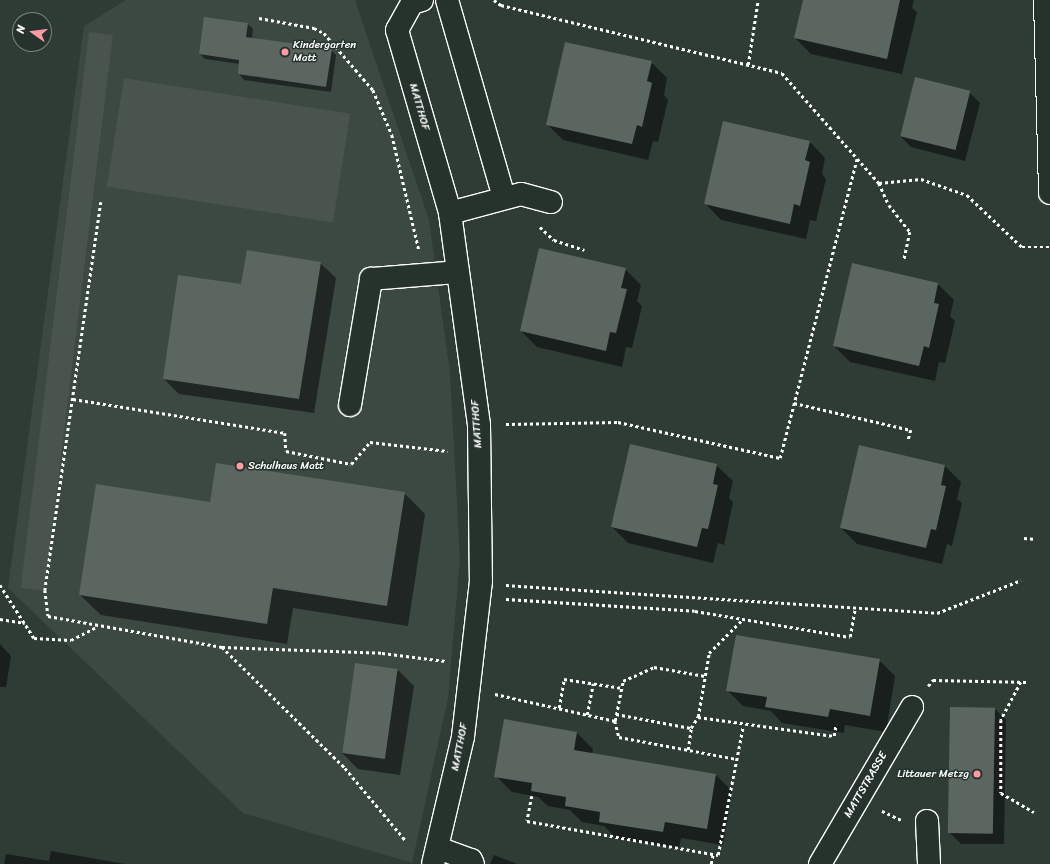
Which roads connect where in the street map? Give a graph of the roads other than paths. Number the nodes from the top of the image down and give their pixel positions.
1 (422, 0) edge
2 (447, 0) edge
3 (1045, 0) edge
4 (1050, 193) edge
5 (504, 198) junction
6 (551, 202) dead end
7 (450, 213) junction
8 (458, 272) junction
9 (350, 405) dead end
10 (912, 707) road end
11 (927, 821) road end
12 (435, 856) edge
13 (473, 864) edge
14 (820, 864) edge
15 (929, 864) edge

1 - 7 street, MATTHOF
2 - 5 street
3 - 4 street
5 - 6 street
5 - 7 street
7 - 8 street, MATTHOF
8 - 9 street
8 - 12 street, MATTHOF
10 - 14 street, MATTSTRASSE
11 - 15 street
12 - 13 street

